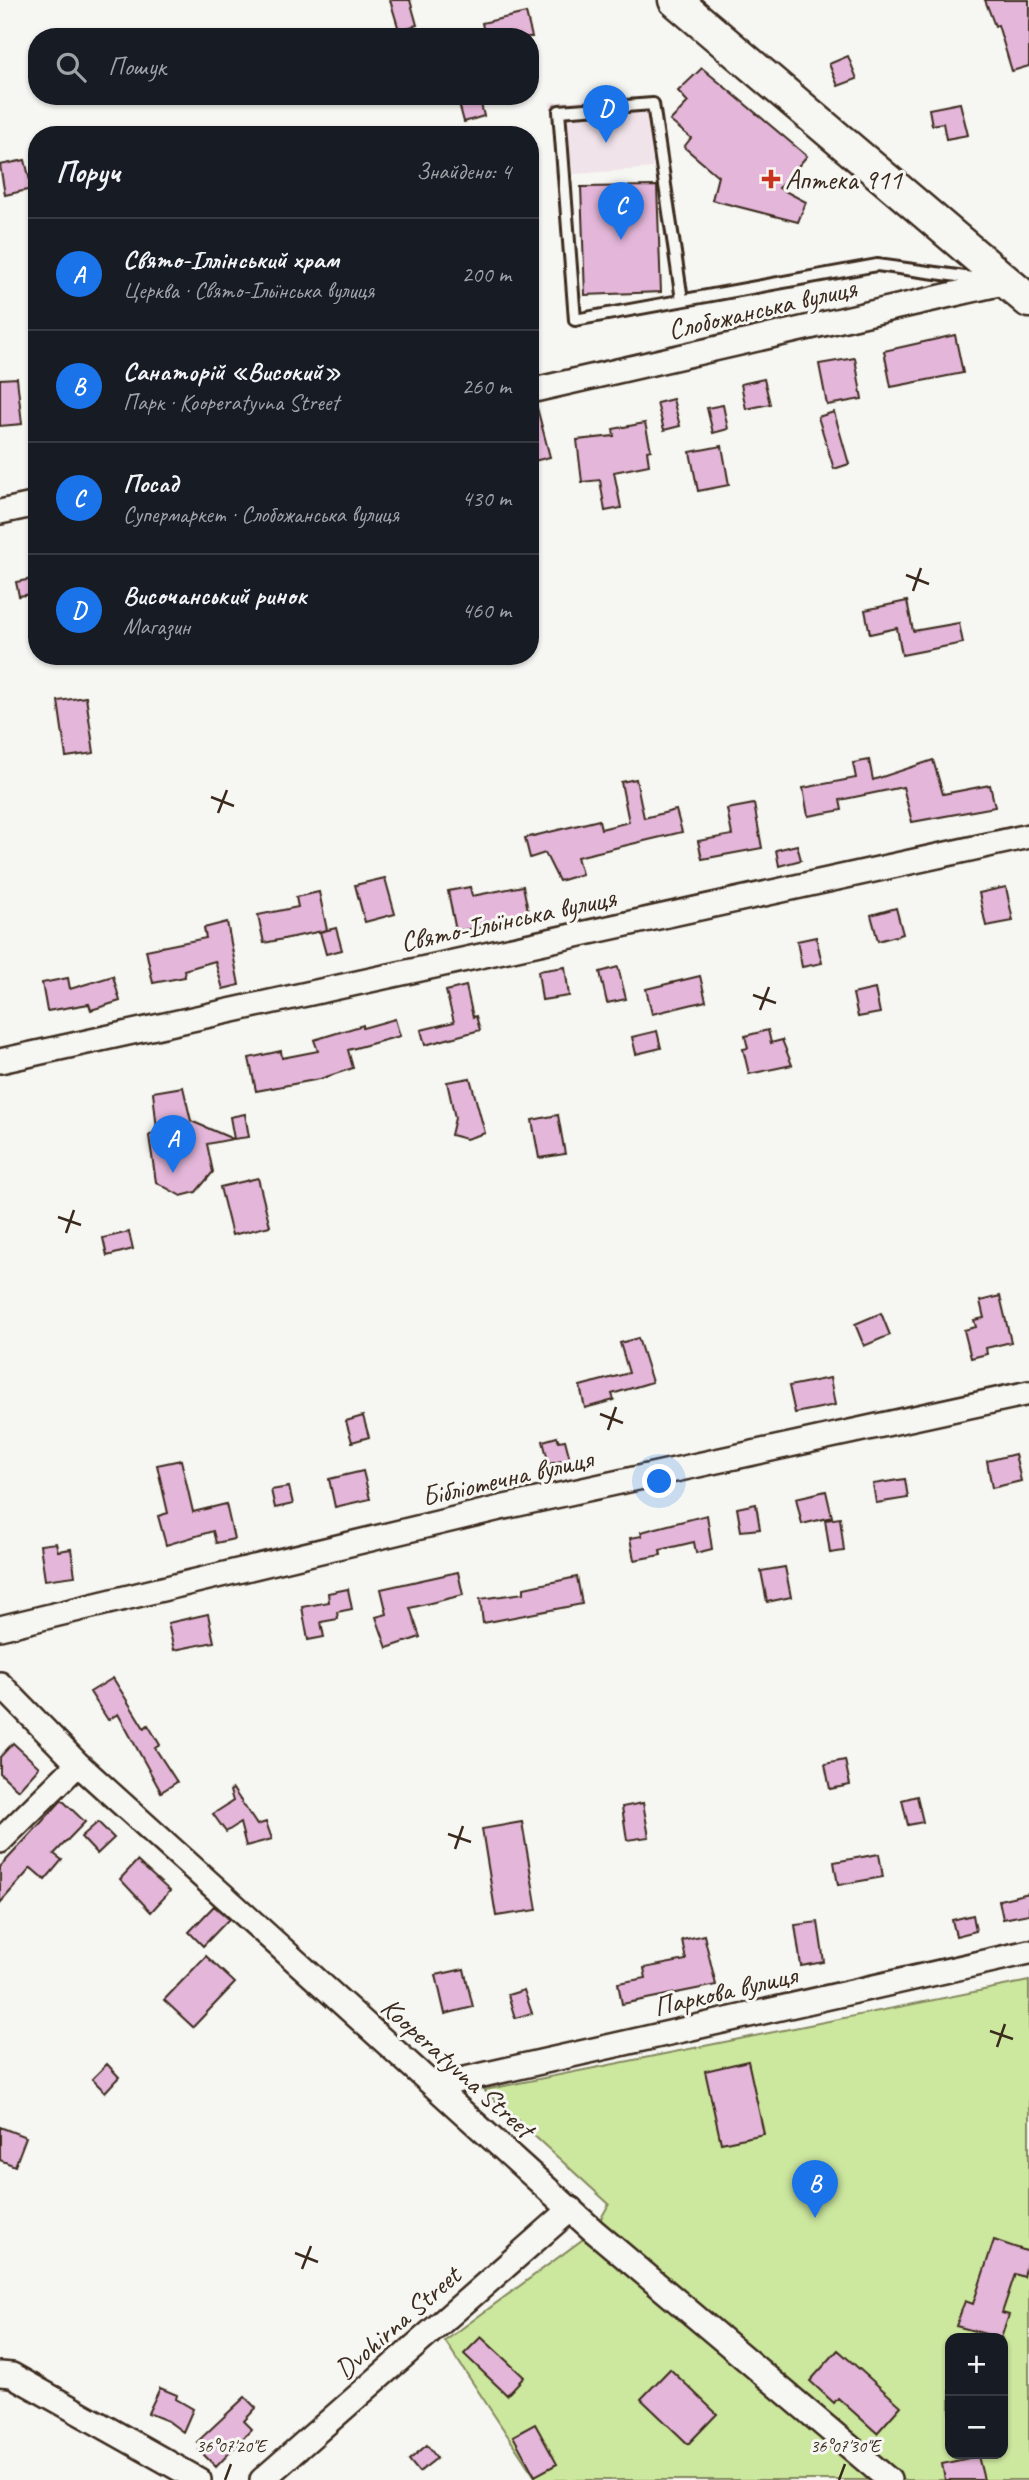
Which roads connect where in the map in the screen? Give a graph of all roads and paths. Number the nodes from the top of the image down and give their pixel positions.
1 (675, 0) edge
2 (1018, 292) edge
3 (682, 300) junction
4 (539, 389) edge
5 (28, 506) edge
6 (0, 512) edge
7 (1029, 835) edge
8 (0, 1061) edge
9 (1029, 1393) edge
10 (0, 1628) edge
11 (0, 1684) edge
12 (78, 1764) junction
13 (0, 1841) edge
14 (1029, 1952) edge
15 (434, 2086) junction
16 (570, 2209) junction
17 (0, 2374) edge
18 (199, 2480) edge
19 (262, 2480) edge
20 (888, 2480) edge

1 - 2 street
2 - 3 lane
2 - 4 street, Слобожанська вулиця
3 - 3 lane
5 - 6 street
7 - 8 street, Свято-Ільїнська вулиця
9 - 10 street, Бібліотечна вулиця
11 - 12 street, Kooperatyvna Street
12 - 13 street
12 - 15 street, Kooperatyvna Street
14 - 15 street, Паркова вулиця
15 - 16 street, Kooperatyvna Street
16 - 19 street, Dvohirna Street
16 - 20 street, Kooperatyvna Street
17 - 18 street

